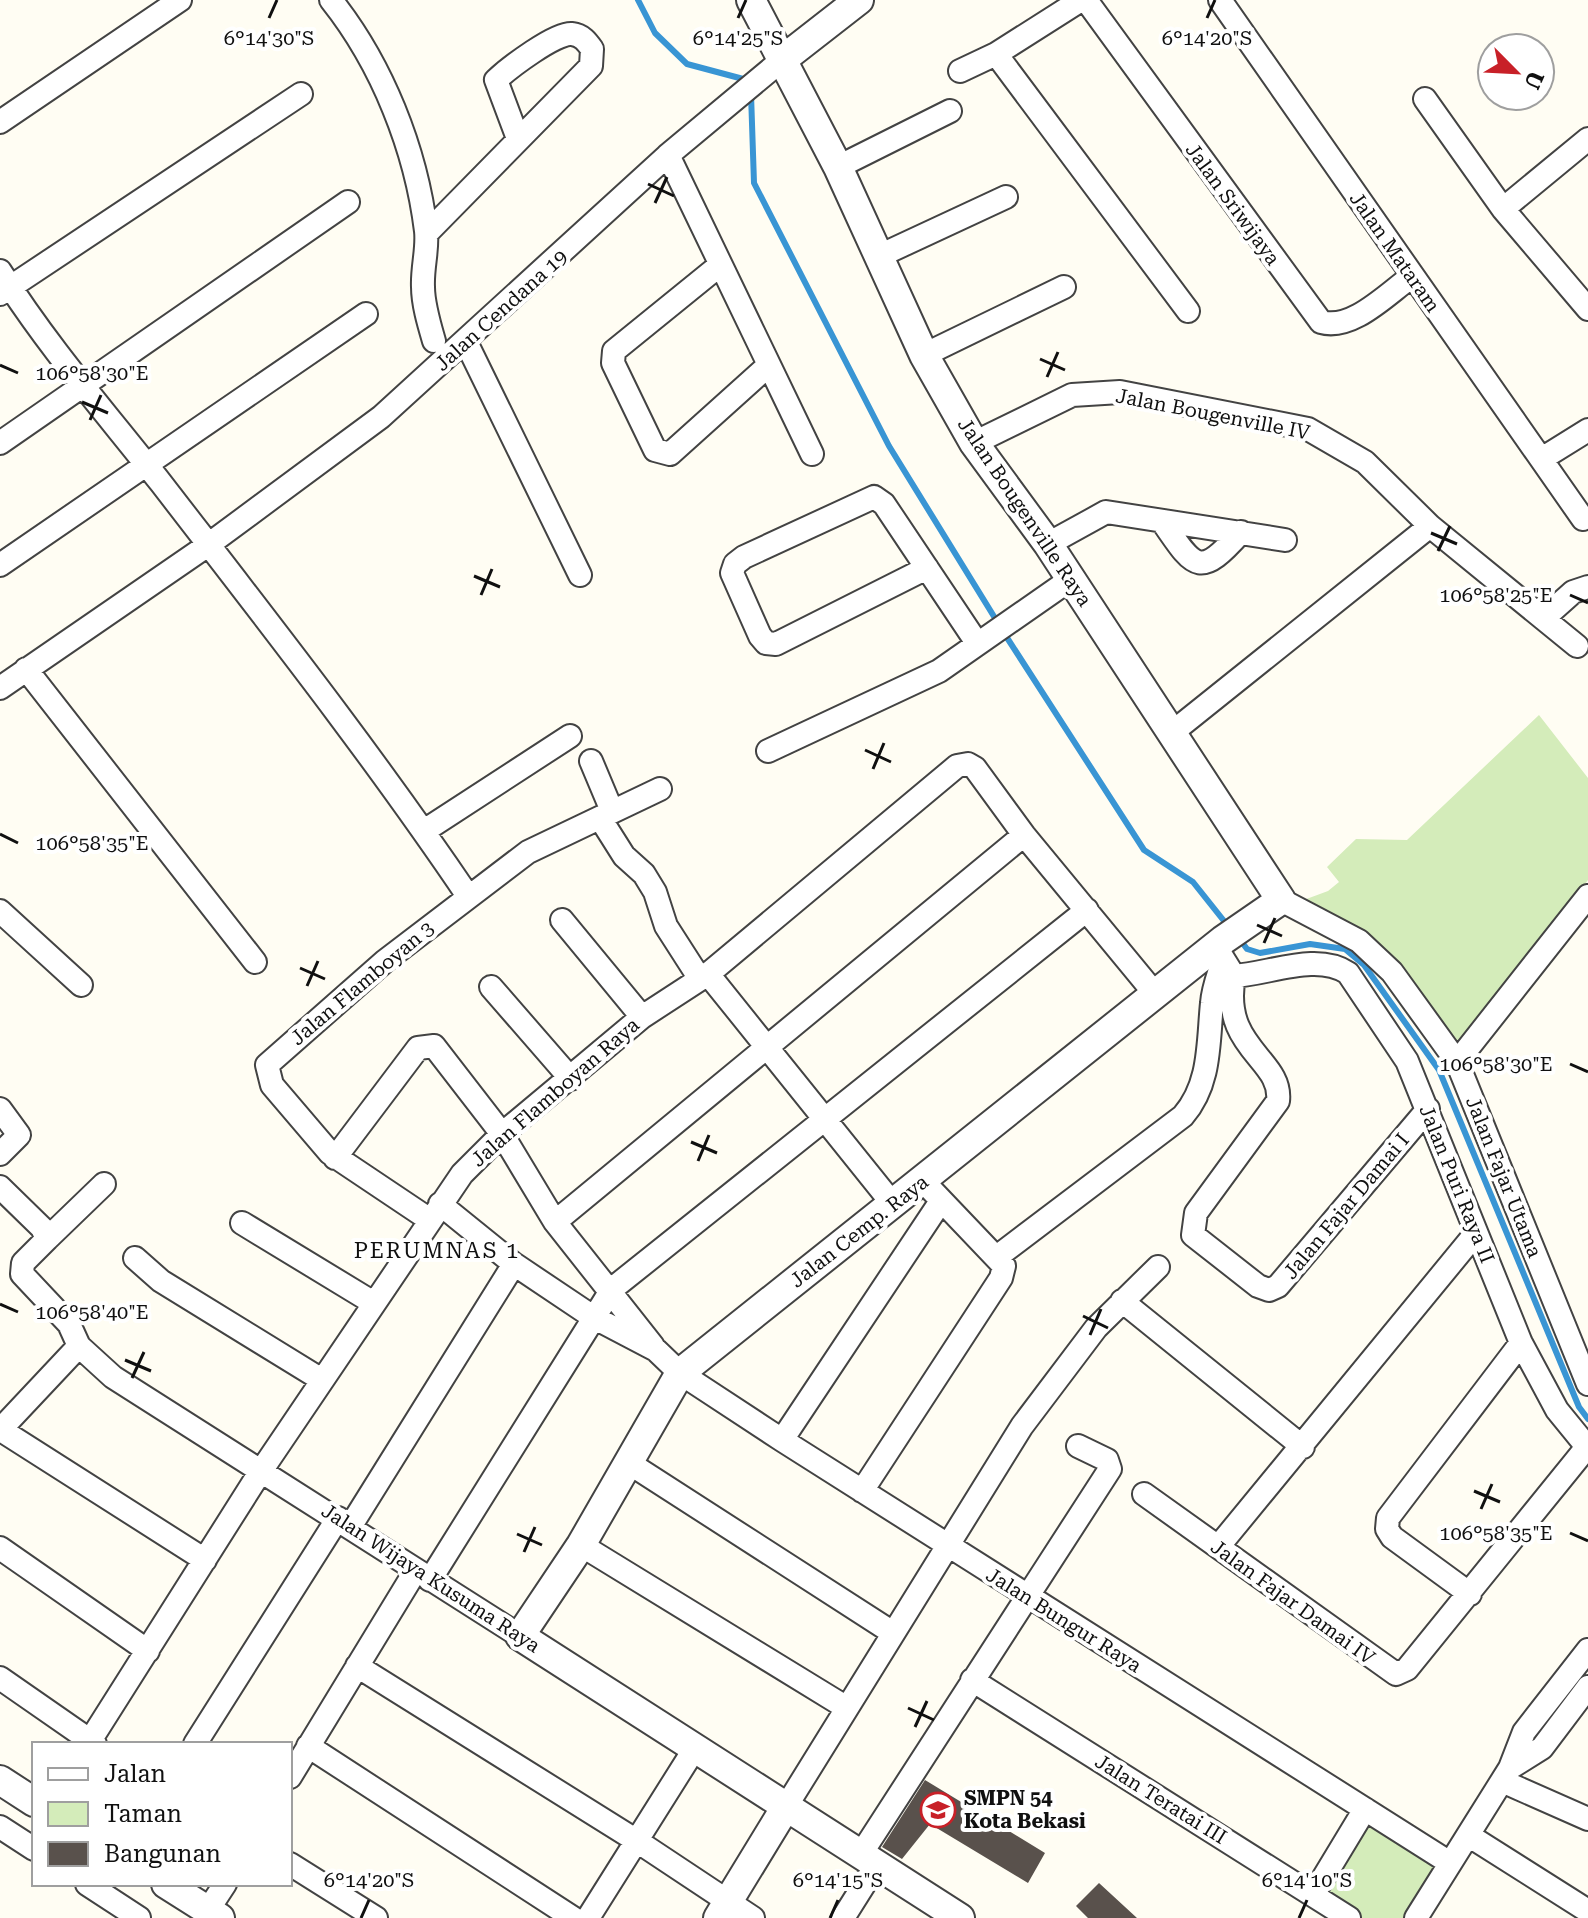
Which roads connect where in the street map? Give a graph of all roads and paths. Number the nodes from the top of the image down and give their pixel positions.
1 (180, 0) edge
2 (331, 0) edge
3 (751, 0) edge
4 (859, 0) edge
5 (1084, 0) edge
6 (1220, 0) edge
7 (996, 54) junction
8 (782, 60) junction
9 (960, 71) dead end
10 (301, 94) dead end
11 (1425, 99) dead end
12 (950, 111) dead end
13 (0, 122) edge
14 (517, 136) junction
15 (1588, 139) edge
16 (668, 155) junction
17 (838, 167) junction
18 (1006, 197) dead end
19 (348, 202) dead end
20 (1503, 209) junction
21 (427, 233) junction
22 (877, 257) junction
23 (720, 265) junction
24 (1411, 277) junction
25 (3, 284) edge
26 (1064, 287) dead end
27 (1588, 309) edge
28 (1188, 311) dead end
29 (366, 314) dead end
30 (434, 341) dead end
31 (466, 342) junction
32 (924, 355) junction
33 (769, 365) junction
34 (81, 387) junction
35 (1588, 430) edge
36 (0, 443) edge
37 (974, 443) junction
38 (812, 454) dead end
39 (1543, 458) junction
40 (146, 465) junction
41 (1583, 519) dead end
42 (1162, 521) junction
43 (1430, 526) junction
44 (1241, 532) junction
45 (1285, 540) dead end
46 (1048, 544) junction
47 (208, 545) junction
48 (0, 565) edge
49 (927, 568) junction
50 (580, 575) dead end
51 (1071, 579) junction
52 (1588, 587) edge
53 (1545, 617) junction
54 (992, 633) junction
55 (1577, 646) dead end
56 (26, 669) junction
57 (0, 688) edge
58 (1174, 731) junction
59 (570, 736) dead end
60 (768, 751) dead end
61 (591, 761) dead end
62 (660, 789) dead end
63 (606, 815) junction
64 (424, 831) junction
65 (1024, 835) junction
66 (468, 896) junction
67 (1588, 896) edge
68 (1281, 900) junction
69 (2, 903) edge
70 (1087, 910) junction
71 (562, 920) dead end
72 (1224, 956) junction
73 (255, 962) dead end
74 (704, 976) junction
75 (81, 985) dead end
76 (491, 987) dead end
77 (1156, 995) junction
78 (642, 1017) junction
79 (766, 1047) junction
80 (1457, 1062) junction
81 (571, 1079) junction
82 (0, 1109) edge
83 (1428, 1109) junction
84 (825, 1120) junction
85 (502, 1134) junction
86 (0, 1154) edge
87 (335, 1158) junction
88 (104, 1184) dead end
89 (0, 1187) edge
90 (932, 1191) junction
91 (892, 1203) junction
92 (435, 1212) junction
93 (555, 1222) junction
94 (242, 1223) dead end
95 (1476, 1233) junction
96 (47, 1239) junction
97 (998, 1256) junction
98 (135, 1258) dead end
99 (514, 1264) junction
100 (1158, 1267) dead end
101 (612, 1289) junction
102 (1122, 1301) junction
103 (372, 1302) junction
104 (593, 1317) junction
105 (1521, 1343) junction
106 (79, 1346) junction
107 (656, 1350) junction
108 (680, 1373) junction
109 (322, 1380) junction
110 (1588, 1384) edge
111 (0, 1430) edge
112 (782, 1440) junction
113 (1078, 1446) dead end
114 (1303, 1447) junction
115 (1587, 1447) edge
116 (629, 1463) junction
117 (261, 1471) junction
118 (862, 1491) junction
119 (1144, 1494) dead end
120 (344, 1522) junction
121 (581, 1545) junction
122 (948, 1545) junction
123 (1218, 1547) junction
124 (0, 1548) edge
125 (205, 1560) junction
126 (423, 1575) junction
127 (1470, 1594) junction
128 (1026, 1596) junction
129 (893, 1633) junction
130 (520, 1636) junction
131 (1588, 1650) edge
132 (148, 1651) junction
133 (357, 1666) junction
134 (0, 1678) edge
135 (972, 1680) junction
136 (1588, 1687) edge
137 (847, 1708) junction
138 (90, 1742) edge
139 (92, 1742) edge
140 (196, 1742) edge
141 (308, 1746) junction
142 (695, 1748) junction
143 (292, 1774) edge
144 (1506, 1774) junction
145 (0, 1780) edge
146 (32, 1801) edge
147 (787, 1805) junction
148 (1365, 1809) junction
149 (1588, 1819) edge
150 (0, 1827) edge
151 (1468, 1835) junction
152 (637, 1841) junction
153 (32, 1848) edge
154 (869, 1859) junction
155 (1450, 1863) junction
156 (292, 1865) edge
157 (90, 1886) edge
158 (169, 1886) edge
159 (224, 1886) edge
160 (1315, 1905) edge
161 (723, 1910) edge
162 (1588, 1911) edge
163 (214, 1914) edge
164 (139, 1918) edge
165 (376, 1918) edge
166 (573, 1918) edge
167 (588, 1918) edge
168 (753, 1918) edge
169 (843, 1918) edge
170 (960, 1918) edge
171 (1349, 1918) edge
172 (1416, 1918) edge

1 - 13 street
2 - 21 street
3 - 8 street, Jalan Bougenville Raya
4 - 8 street
5 - 7 street
5 - 24 street, Jalan Sriwijaya
6 - 24 street, Jalan Mataram
7 - 9 street
7 - 28 street
8 - 16 street, Jalan Cendana 19
8 - 17 street, Jalan Bougenville Raya
10 - 25 street
11 - 20 street
12 - 17 street
14 - 14 street
14 - 21 street
15 - 20 street
16 - 23 street
16 - 31 street, Jalan Cendana 19
17 - 22 street, Jalan Bougenville Raya
18 - 22 street
19 - 34 street
20 - 27 street
21 - 30 street
22 - 32 street, Jalan Bougenville Raya
23 - 33 street
23 - 33 street
24 - 39 street, Jalan Mataram
25 - 34 street
26 - 32 street
29 - 40 street
31 - 47 street, Jalan Cendana 19
31 - 50 street
32 - 37 street, Jalan Bougenville Raya
33 - 38 street
34 - 36 street
34 - 40 street
35 - 39 street
37 - 43 street, Jalan Bougenville IV
37 - 46 street, Jalan Bougenville Raya
39 - 41 street, Jalan Mataram
40 - 47 street
40 - 48 street
42 - 44 street
42 - 44 street
42 - 46 street
43 - 53 street, Jalan Bougenville IV
43 - 58 street
44 - 45 street
46 - 51 street, Jalan Bougenville Raya
47 - 56 street, Jalan Cendana 19
47 - 64 street
49 - 49 street
49 - 54 street
51 - 54 street
51 - 58 street, Jalan Bougenville Raya
52 - 53 street
53 - 55 street, Jalan Bougenville IV
54 - 60 street
56 - 57 street, Jalan Cendana 19
56 - 73 street
58 - 68 street, Jalan Bougenville Raya
59 - 64 street
61 - 63 street
62 - 63 street, Jalan Flamboyan 3
63 - 66 street, Jalan Flamboyan 3
63 - 74 street
64 - 66 street
65 - 70 street
65 - 74 street, Jalan Flamboyan Raya
65 - 79 street
66 - 87 street, Jalan Flamboyan 3
67 - 80 street
68 - 72 street, Jalan Cemp. Raya
68 - 80 street, Jalan Fajar Utama
69 - 75 street
70 - 77 street
70 - 84 street
71 - 78 street
72 - 77 street, Jalan Cemp. Raya
72 - 83 street, Jalan Puri Raya II
72 - 83 street, Jalan Fajar Damai I
72 - 97 street
74 - 78 street, Jalan Flamboyan Raya
74 - 79 street
76 - 81 street
77 - 90 street, Jalan Cemp. Raya
78 - 81 street, Jalan Flamboyan Raya
79 - 84 street
79 - 93 street
80 - 110 street, Jalan Fajar Utama
81 - 85 street, Jalan Flamboyan Raya
82 - 86 street
83 - 95 street, Jalan Puri Raya II
84 - 91 street
84 - 101 street
85 - 87 street
85 - 92 street, Jalan Flamboyan Raya
85 - 93 street
87 - 92 street, Jalan Flamboyan 3
88 - 96 street
89 - 96 street
90 - 91 street, Jalan Cemp. Raya
90 - 97 street
90 - 112 street
91 - 108 street, Jalan Cemp. Raya
92 - 99 street, Jalan Flamboyan 3
92 - 103 street, Jalan Flamboyan Raya
93 - 101 street
94 - 103 street
95 - 105 street, Jalan Puri Raya II
95 - 114 street
96 - 106 street, Jalan Wijaya Kusuma Raya
97 - 118 street
98 - 109 street
99 - 104 street, Jalan Flamboyan 3
99 - 120 street
100 - 102 street
101 - 104 street
101 - 107 street
102 - 114 street
102 - 122 street
103 - 109 street, Jalan Flamboyan Raya
104 - 107 street, Jalan Flamboyan 3
104 - 126 street
105 - 115 street, Jalan Puri Raya II
105 - 127 street
106 - 111 street
106 - 117 street, Jalan Wijaya Kusuma Raya
107 - 108 street, Jalan Bungur Raya
108 - 112 street, Jalan Bungur Raya
108 - 116 street, Jalan Cemp. Raya
109 - 117 street, Jalan Flamboyan Raya
111 - 125 street
112 - 118 street, Jalan Bungur Raya
113 - 128 street
114 - 123 street
115 - 127 street, Jalan Fajar Damai IV
116 - 121 street, Jalan Cemp. Raya
116 - 129 street
117 - 120 street, Jalan Wijaya Kusuma Raya
117 - 125 street, Jalan Flamboyan Raya
118 - 122 street, Jalan Bungur Raya
119 - 123 street, Jalan Fajar Damai IV
120 - 126 street, Jalan Wijaya Kusuma Raya
120 - 140 street
121 - 130 street, Jalan Cemp. Raya
121 - 137 street
122 - 128 street, Jalan Bungur Raya
122 - 129 street
123 - 127 street, Jalan Fajar Damai IV
124 - 132 street
125 - 132 street, Jalan Flamboyan Raya
126 - 130 street, Jalan Wijaya Kusuma Raya
126 - 133 street
128 - 135 street
128 - 148 street, Jalan Bungur Raya
129 - 137 street
130 - 142 street, Jalan Wijaya Kusuma Raya
131 - 144 street
132 - 139 street, Jalan Flamboyan Raya
133 - 141 street
133 - 152 street
134 - 138 street
135 - 154 street
135 - 160 street, Jalan Teratai III
136 - 144 street
137 - 147 street
141 - 143 street
141 - 166 street
142 - 147 street, Jalan Wijaya Kusuma Raya
142 - 152 street
144 - 149 street
144 - 151 street
145 - 146 street
147 - 154 street, Jalan Wijaya Kusuma Raya
147 - 161 street
148 - 155 street, Jalan Bungur Raya
148 - 160 street
150 - 153 street
151 - 155 street
151 - 162 street
152 - 161 street
152 - 167 street
154 - 169 street
154 - 170 street, Jalan Wijaya Kusuma Raya
155 - 172 street
156 - 165 street
157 - 164 street
158 - 163 street
159 - 163 street
160 - 171 street, Jalan Teratai III
161 - 168 street

